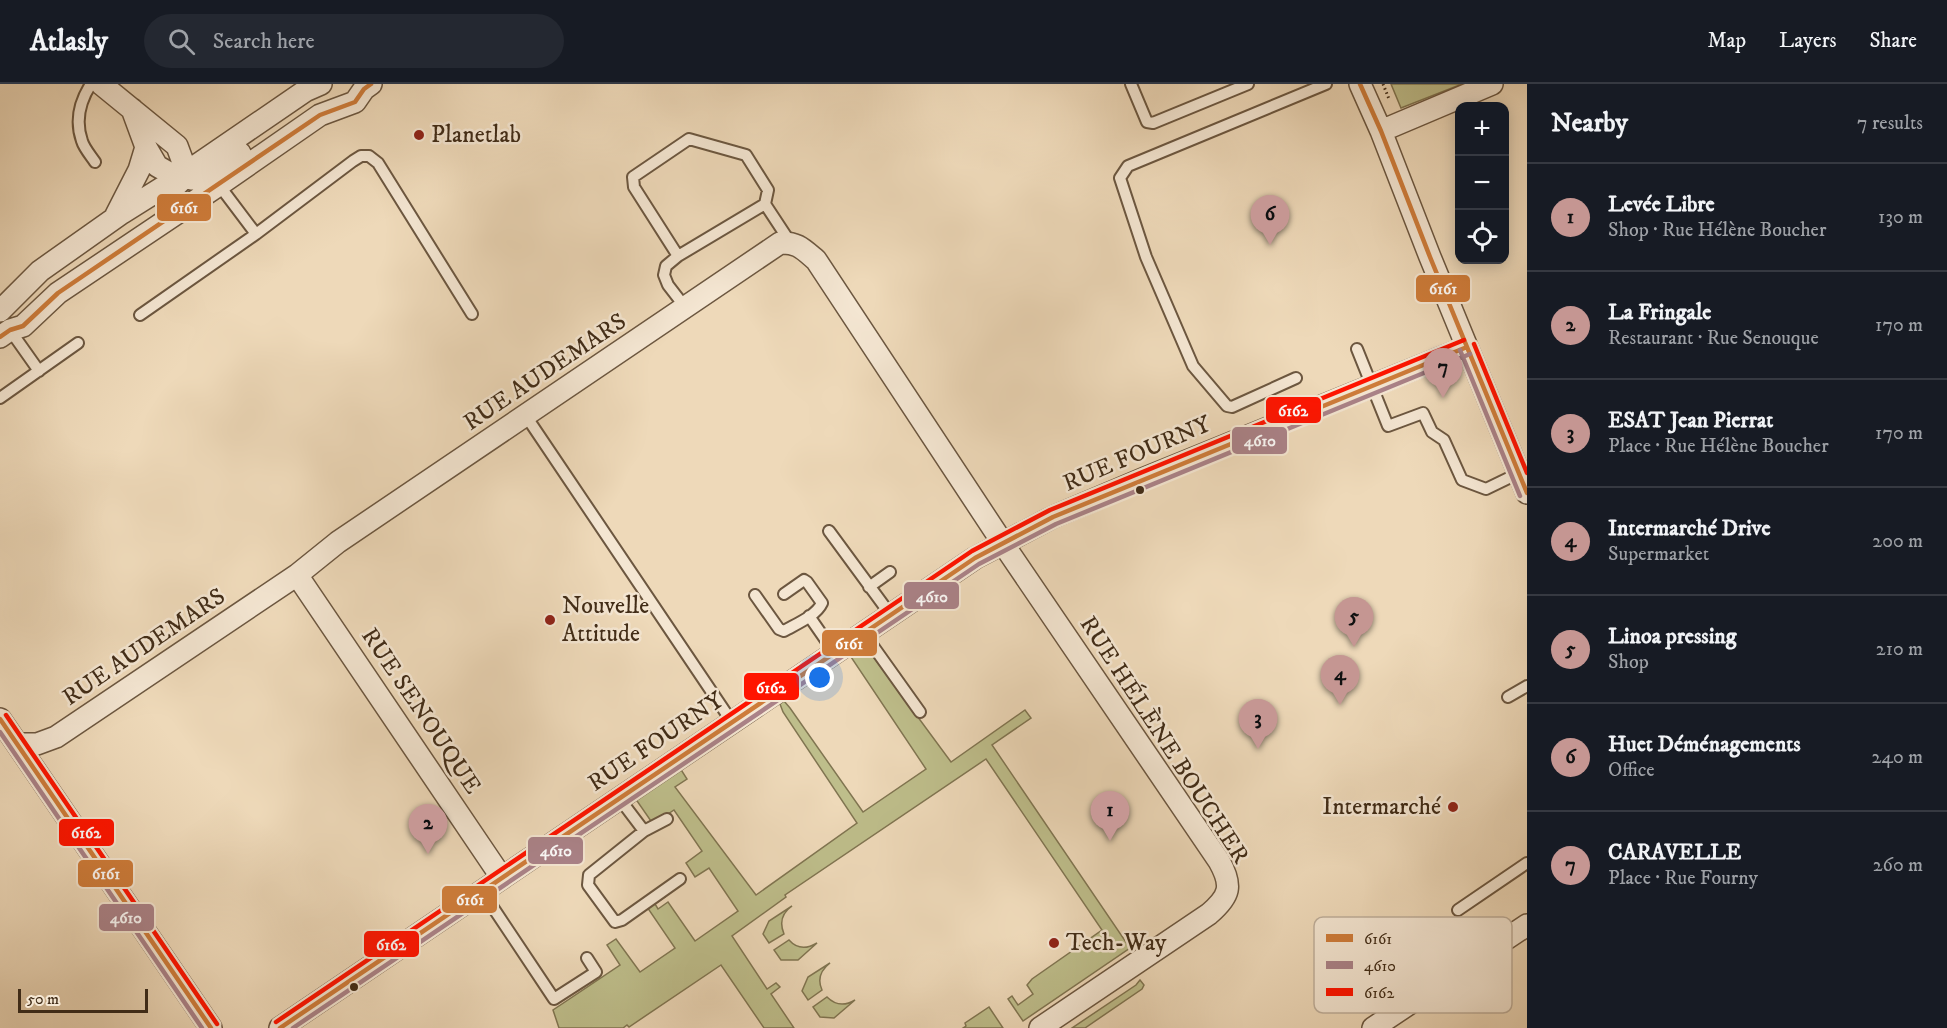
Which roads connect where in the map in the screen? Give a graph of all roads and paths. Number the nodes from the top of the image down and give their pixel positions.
1 (91, 84) edge
2 (101, 84) edge
3 (321, 84) edge
4 (1131, 84) edge
5 (1248, 84) edge
6 (1326, 84) edge
7 (1360, 84) edge
8 (1492, 84) edge
9 (368, 87) edge
10 (132, 109) junction
11 (1381, 131) junction
12 (226, 143) junction
13 (146, 147) junction
14 (95, 162) dead end
15 (183, 166) junction
16 (219, 185) junction
17 (765, 204) junction
18 (113, 219) junction
19 (256, 234) junction
20 (790, 242) junction
21 (678, 256) junction
22 (685, 307) junction
23 (0, 311) edge
24 (472, 314) dead end
25 (140, 315) dead end
26 (5, 333) edge
27 (78, 344) dead end
28 (1467, 347) junction
29 (1357, 349) dead end
30 (39, 371) junction
31 (1296, 378) dead end
32 (1372, 386) junction
33 (0, 398) edge
34 (526, 416) junction
35 (1523, 471) edge
36 (1527, 493) edge
37 (829, 531) dead end
38 (1004, 543) junction
39 (890, 572) dead end
40 (297, 575) junction
41 (869, 587) junction
42 (784, 594) dead end
43 (755, 595) dead end
44 (890, 614) junction
45 (809, 616) junction
46 (863, 632) junction
47 (834, 652) junction
48 (1527, 686) edge
49 (1508, 697) dead end
50 (920, 712) dead end
51 (0, 719) edge
52 (732, 722) junction
53 (19, 744) junction
54 (619, 798) junction
55 (667, 819) dead end
56 (644, 831) junction
57 (1527, 863) edge
58 (502, 878) junction
59 (680, 879) dead end
60 (482, 891) junction
61 (1458, 910) dead end
62 (1527, 925) edge
63 (1512, 935) edge
64 (587, 958) dead end
65 (1395, 1013) edge
66 (211, 1028) edge
67 (280, 1028) edge
68 (1040, 1028) edge
69 (1373, 1028) edge

1 - 14 lane
2 - 10 street
3 - 12 street
4 - 5 lane
6 - 31 lane
7 - 11 street
8 - 11 street
9 - 15 street
9 - 16 street
10 - 13 street
10 - 15 street
11 - 28 street
12 - 15 street
12 - 15 street
13 - 15 street
13 - 18 street
15 - 18 street
15 - 26 street
16 - 19 lane
16 - 26 street
17 - 20 lane
17 - 21 lane
17 - 21 lane
18 - 23 street
19 - 24 lane
19 - 25 lane
20 - 22 street, RUE AUDEMARS
20 - 38 street
21 - 22 lane
22 - 34 street, RUE AUDEMARS
26 - 30 lane
27 - 30 lane
28 - 32 street, RUE FOURNY
28 - 35 street
29 - 32 lane
30 - 33 lane
32 - 35 lane
32 - 38 street, RUE FOURNY
34 - 40 street, RUE AUDEMARS
34 - 52 lane
35 - 36 street
37 - 41 lane
38 - 44 street, RUE FOURNY
38 - 68 street, RUE HÉLÈNE BOUCHER
39 - 41 lane
40 - 53 street, RUE AUDEMARS
40 - 58 street, RUE SENOUQUE
41 - 44 lane
42 - 45 lane
43 - 45 lane
44 - 46 street, RUE FOURNY
45 - 47 lane
46 - 47 street, RUE FOURNY
46 - 50 lane
47 - 52 street, RUE FOURNY
48 - 49 lane
51 - 53 street
52 - 54 street, RUE FOURNY
53 - 66 street
54 - 56 lane
54 - 58 street, RUE FOURNY
55 - 56 lane
56 - 59 lane
57 - 61 lane
58 - 60 street, RUE FOURNY
60 - 64 lane
60 - 67 street, RUE FOURNY
62 - 63 street
65 - 69 street

